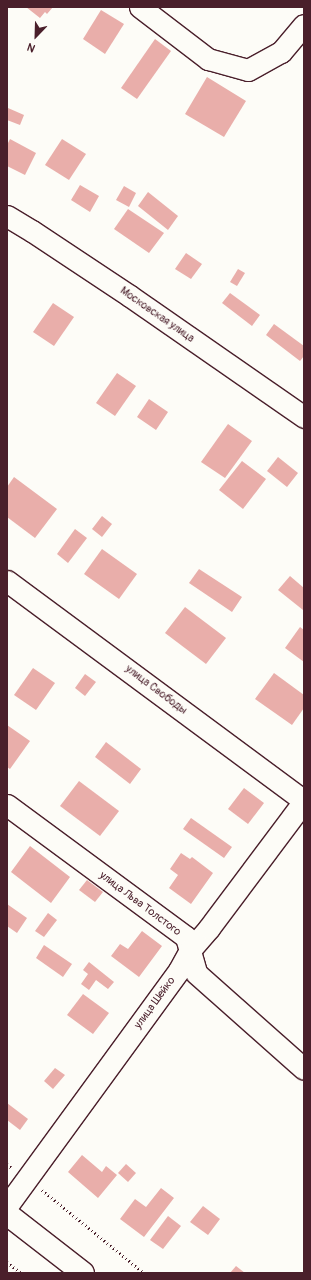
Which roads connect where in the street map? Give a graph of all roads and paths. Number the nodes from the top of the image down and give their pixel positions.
1 (140, 7) edge
2 (304, 25) edge
3 (7, 216) edge
4 (304, 417) edge
5 (7, 581) edge
6 (304, 801) edge
7 (7, 805) edge
8 (190, 950) junction
9 (304, 1069) edge
10 (7, 1164) edge
11 (28, 1179) junction
12 (7, 1206) edge
13 (7, 1214) edge
14 (7, 1262) edge
15 (21, 1273) edge
16 (83, 1273) edge
17 (144, 1273) edge

1 - 2 street
3 - 4 street, Московская улица
5 - 6 street, улица Свободы
6 - 8 street, улица Шейко
7 - 8 street, улица Льва Толстого
8 - 9 street, улица Льва Толстого
8 - 11 street, улица Шейко
10 - 11 path
11 - 12 street, улица Шейко
11 - 17 path
13 - 16 street
14 - 15 path

